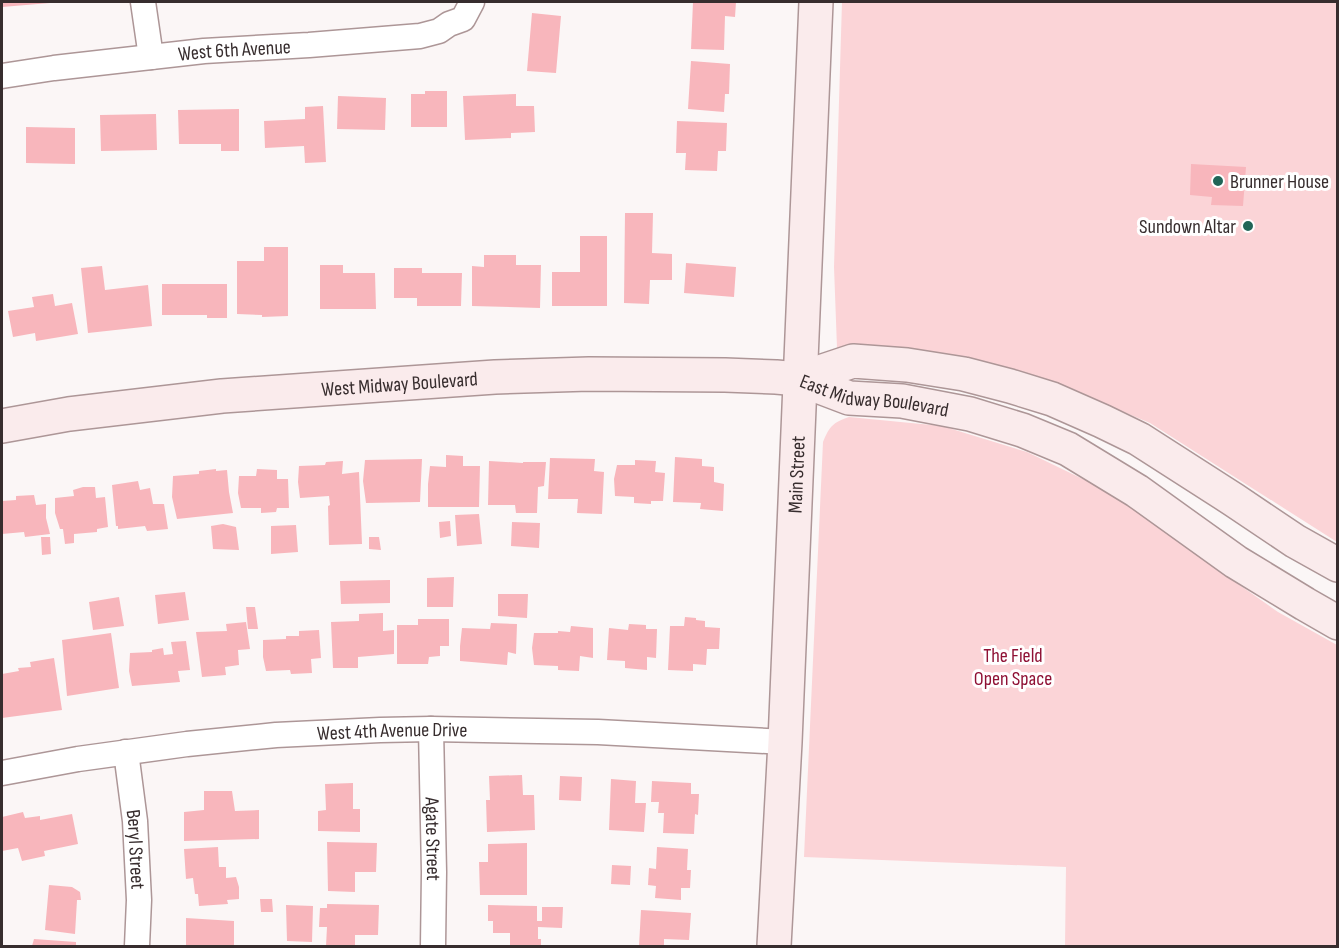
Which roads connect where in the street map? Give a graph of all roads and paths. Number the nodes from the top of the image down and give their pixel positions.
1 (143, 2) edge
2 (816, 2) edge
3 (468, 10) edge
4 (151, 57) junction
5 (2, 76) edge
6 (799, 379) junction
7 (2, 426) edge
8 (1338, 565) edge
9 (1338, 622) edge
10 (431, 729) junction
11 (784, 742) junction
12 (126, 752) junction
13 (2, 773) edge
14 (137, 946) edge
15 (432, 946) edge
16 (774, 946) edge

1 - 4 street
2 - 6 main road, Main Street
3 - 4 street, West 6th Avenue
4 - 5 street, West 6th Avenue
6 - 7 main road, West Midway Boulevard
6 - 8 main road, East Midway Boulevard
6 - 9 main road, East Midway Boulevard
6 - 11 main road, Main Street
10 - 11 street, West 4th Avenue Drive
10 - 12 street, West 4th Avenue Drive
10 - 15 street, Agate Street
11 - 16 main road, Main Street
12 - 13 street, West 4th Avenue Drive
12 - 14 street, Beryl Street

